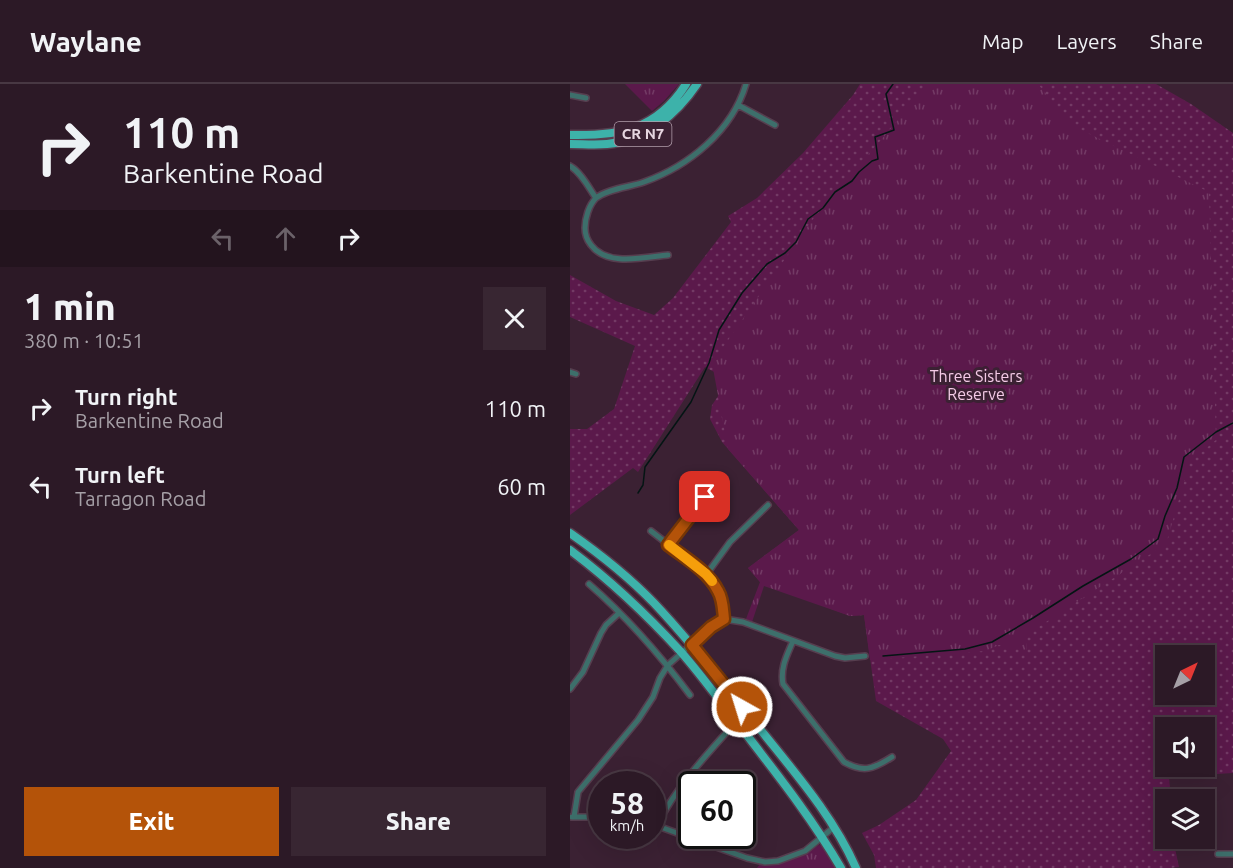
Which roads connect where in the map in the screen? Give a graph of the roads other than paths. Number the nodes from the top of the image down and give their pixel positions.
1 (686, 84) edge
2 (697, 84) edge
3 (747, 84) edge
4 (570, 95) edge
5 (586, 98) dead end
6 (738, 105) junction
7 (775, 125) dead end
8 (570, 135) edge
9 (570, 144) edge
10 (570, 166) edge
11 (596, 198) junction
12 (668, 255) dead end
13 (705, 497) dead end
14 (768, 505) dead end
15 (651, 531) dead end
16 (570, 533) edge
17 (668, 545) junction
18 (570, 550) edge
19 (706, 574) junction
20 (589, 584) dead end
21 (619, 613) junction
22 (724, 619) junction
23 (793, 641) junction
24 (692, 645) junction
25 (682, 653) junction
26 (865, 656) dead end
27 (668, 665) junction
28 (570, 689) edge
29 (690, 694) dead end
30 (736, 722) junction
31 (892, 757) dead end
32 (666, 809) edge
33 (572, 817) edge
34 (588, 817) edge
35 (834, 827) junction
36 (666, 829) edge
37 (823, 837) junction
38 (1218, 854) dead end
39 (1233, 854) edge
40 (841, 868) edge
41 (856, 868) edge

1 - 8 main road, CR N7
2 - 9 main road, CR N7
3 - 6 street
4 - 5 street
6 - 7 street
6 - 11 street
10 - 11 street
11 - 12 street
13 - 17 street
14 - 19 street
15 - 17 street
16 - 24 main road
17 - 19 street
18 - 25 main road
19 - 22 street
20 - 21 street
21 - 27 street
21 - 28 street
22 - 23 street
22 - 24 street
23 - 26 street
23 - 31 street
24 - 25 street
24 - 35 main road
25 - 27 street
25 - 30 main road
27 - 29 street
27 - 33 street
30 - 32 street
30 - 37 main road
33 - 34 street
35 - 37 street
35 - 41 main road
36 - 37 street
37 - 40 main road
38 - 39 street

